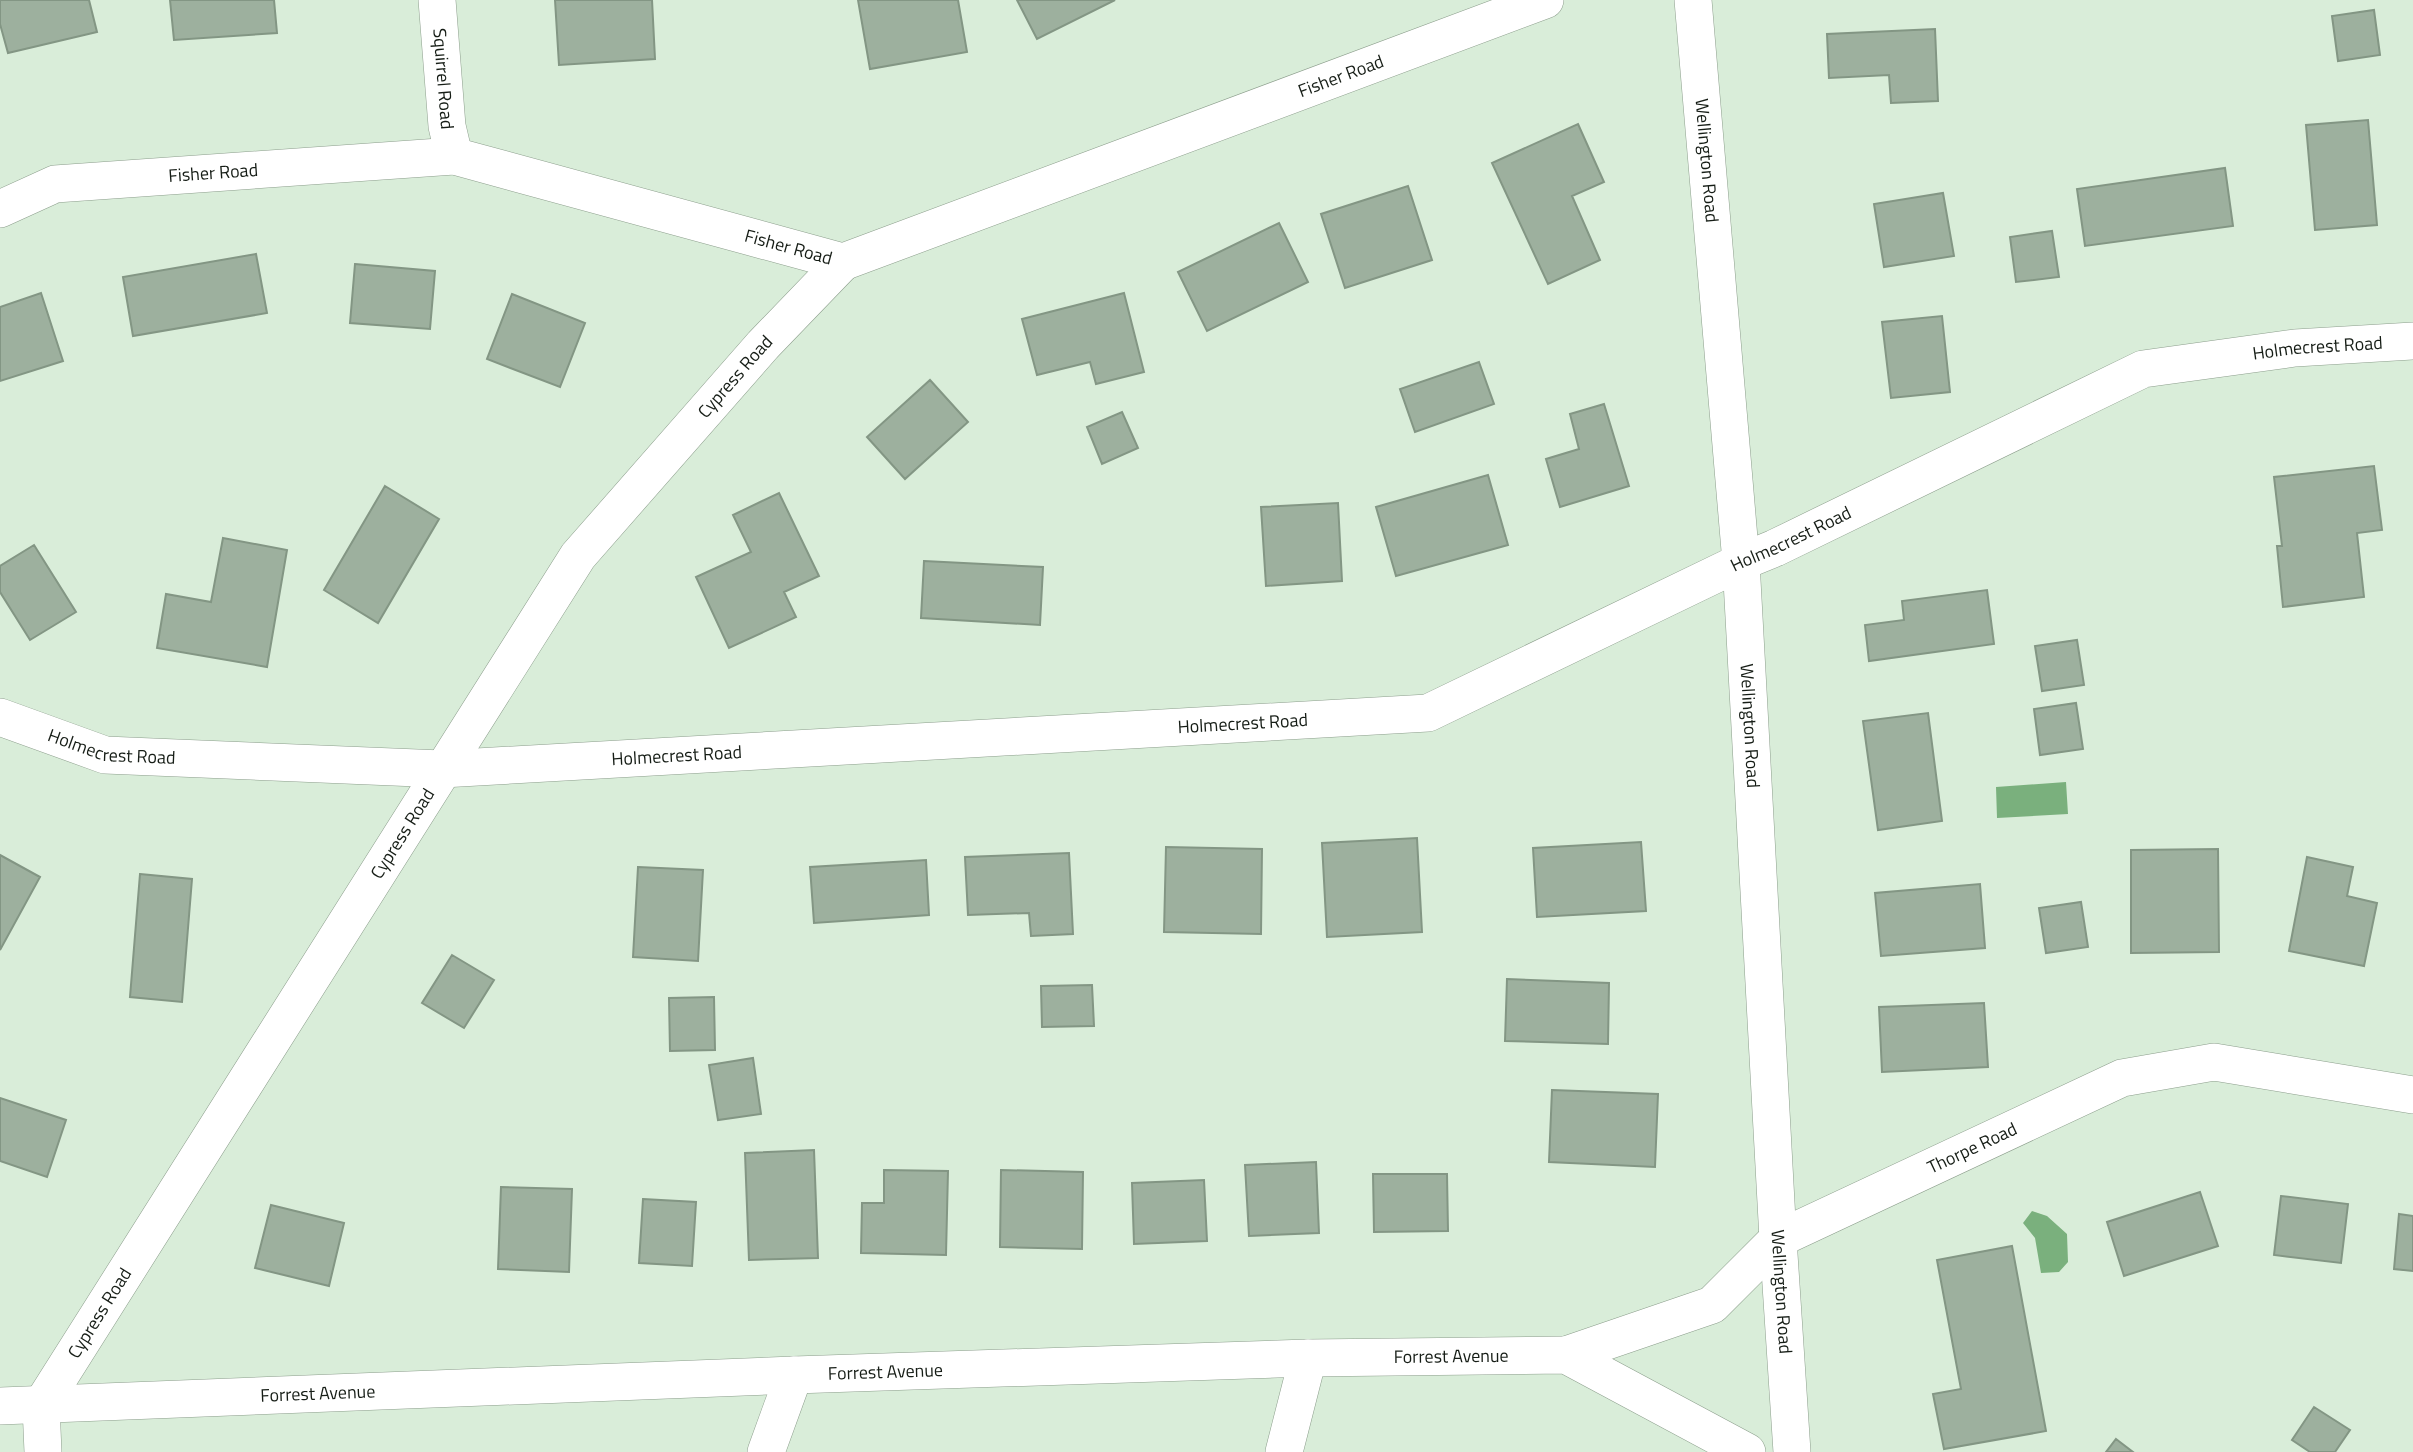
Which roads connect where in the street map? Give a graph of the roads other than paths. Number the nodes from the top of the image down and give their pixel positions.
1 (437, 0) edge
2 (1545, 0) edge
3 (1693, 0) edge
4 (454, 156) junction
5 (0, 209) edge
6 (843, 262) junction
7 (2413, 341) edge
8 (1741, 562) junction
9 (0, 716) edge
10 (442, 769) junction
11 (2413, 1095) edge
12 (1778, 1238) junction
13 (1566, 1355) junction
14 (1308, 1358) junction
15 (794, 1375) junction
16 (0, 1406) edge
17 (41, 1406) junction
18 (43, 1452) edge
19 (766, 1452) edge
20 (1284, 1452) edge
21 (1747, 1452) edge
22 (1792, 1452) edge

1 - 4 street, Squirrel Road
2 - 6 street, Fisher Road
3 - 8 street, Wellington Road
4 - 5 street, Fisher Road
4 - 6 street, Fisher Road
6 - 10 street, Cypress Road
7 - 8 street, Holmecrest Road
8 - 10 street, Holmecrest Road
8 - 12 street, Wellington Road
9 - 10 street, Holmecrest Road
10 - 17 street, Cypress Road
11 - 12 street, Thorpe Road
12 - 13 street, Thorpe Road
12 - 22 street, Wellington Road
13 - 14 street, Forrest Avenue
13 - 21 street, Forrest Avenue
14 - 15 street, Forrest Avenue
14 - 20 street
15 - 17 street, Forrest Avenue
15 - 19 street
16 - 17 street, Forrest Avenue
17 - 18 street

